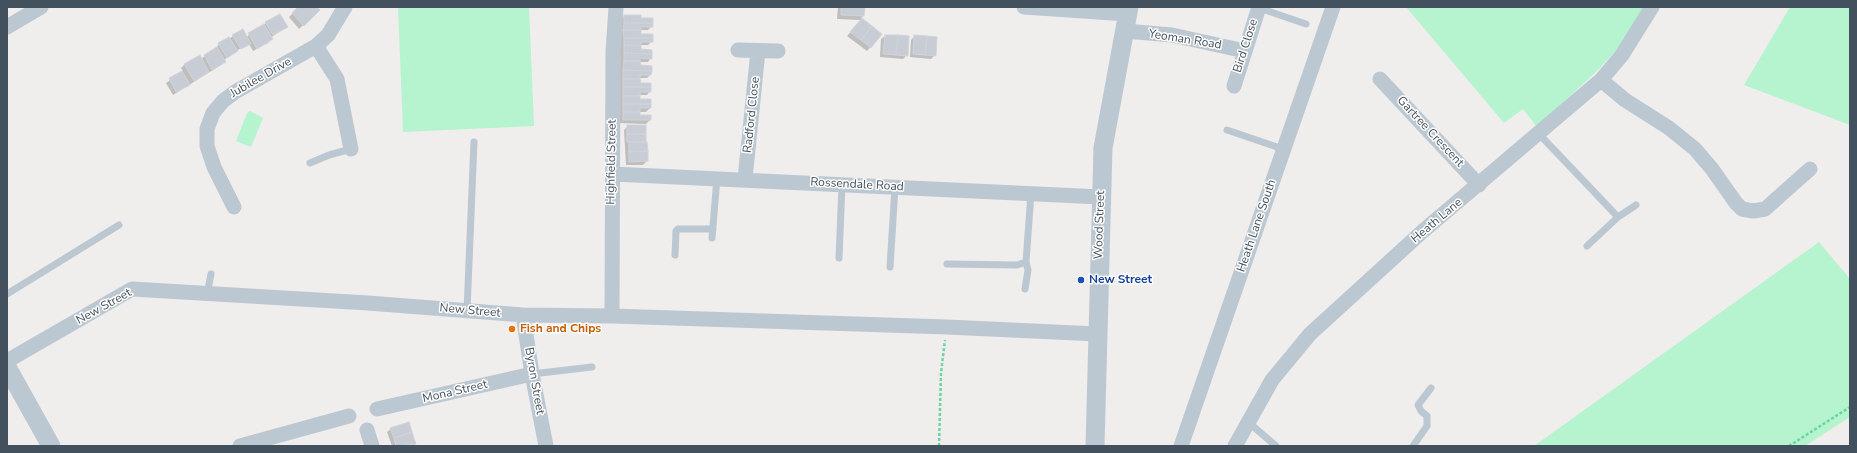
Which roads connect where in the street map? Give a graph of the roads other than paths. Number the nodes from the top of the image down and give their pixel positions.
1 (41, 7) edge
2 (345, 7) edge
3 (616, 7) edge
4 (1024, 7) edge
5 (1333, 7) edge
6 (1652, 7) edge
7 (1259, 8) edge
8 (1127, 17) edge
9 (1306, 24) dead end
10 (7, 27) edge
11 (316, 46) junction
12 (738, 50) dead end
13 (758, 51) junction
14 (778, 51) dead end
15 (1245, 51) junction
16 (1380, 79) dead end
17 (1600, 80) junction
18 (1234, 86) dead end
19 (1227, 130) dead end
20 (1539, 134) junction
21 (474, 142) dead end
22 (352, 149) joint
23 (1283, 149) junction
24 (310, 163) dead end
25 (1810, 169) dead end
26 (613, 174) junction
27 (717, 178) junction
28 (745, 179) junction
29 (842, 184) junction
30 (1479, 185) junction
31 (895, 187) junction
32 (1031, 193) junction
33 (1101, 197) junction
34 (1636, 205) dead end
35 (234, 207) dead end
36 (1618, 217) junction
37 (119, 224) dead end
38 (713, 229) junction
39 (712, 238) dead end
40 (1587, 246) dead end
41 (675, 255) dead end
42 (839, 258) dead end
43 (1026, 262) junction
44 (947, 264) dead end
45 (890, 267) dead end
46 (211, 274) dead end
47 (1025, 289) dead end
48 (7, 294) edge
49 (208, 294) junction
50 (467, 311) junction
51 (523, 315) junction
52 (612, 316) junction
53 (1097, 334) junction
54 (7, 361) edge
55 (7, 367) edge
56 (592, 367) dead end
57 (532, 374) junction
58 (12, 388) edge
59 (1431, 388) dead end
60 (377, 409) dead end
61 (349, 416) dead end
62 (1248, 422) junction
63 (367, 430) dead end
64 (51, 446) edge
65 (240, 446) edge
66 (372, 446) edge
67 (546, 446) edge
68 (1095, 446) edge
69 (1181, 446) edge
70 (1235, 446) edge
71 (1276, 446) edge
72 (1413, 446) edge

1 - 10 street
2 - 11 street, Jubilee Drive
3 - 26 street, Highfield Street
4 - 8 street, Yeoman Road
5 - 23 street, Heath Lane South
6 - 17 street, Heath Lane
7 - 9 lane
7 - 15 street, Bird Close
8 - 15 street, Yeoman Road
8 - 33 street, Wood Street
11 - 22 street
11 - 35 street, Jubilee Drive
12 - 13 street
13 - 14 street
13 - 28 street, Radford Close
15 - 18 street, Bird Close
16 - 30 street, Gartree Crescent
17 - 20 street, Heath Lane
17 - 25 street
19 - 23 lane
20 - 30 street, Heath Lane
20 - 36 lane
21 - 50 lane
22 - 24 lane
23 - 69 street, Heath Lane South
26 - 27 street, Rossendale Road
26 - 52 street, Highfield Street
27 - 28 street, Rossendale Road
27 - 38 lane
28 - 29 street, Rossendale Road
29 - 31 street, Rossendale Road
29 - 42 lane
30 - 62 street, Heath Lane
31 - 32 street, Rossendale Road
31 - 45 lane
32 - 33 street, Rossendale Road
32 - 43 lane
33 - 53 street, Wood Street
34 - 36 lane
36 - 40 lane
37 - 48 lane
38 - 39 lane
38 - 41 lane
43 - 44 lane
43 - 47 lane
46 - 49 lane
49 - 50 street, New Street
49 - 54 street, New Street
50 - 51 street, New Street
51 - 52 street, New Street
51 - 57 street, Byron Street
52 - 53 street, New Street
53 - 68 street, Wood Street
55 - 58 street
56 - 57 lane
57 - 60 street, Mona Street
57 - 67 street, Byron Street
58 - 64 street
59 - 72 lane
61 - 65 street
62 - 70 street, Heath Lane
62 - 71 lane
63 - 66 street

